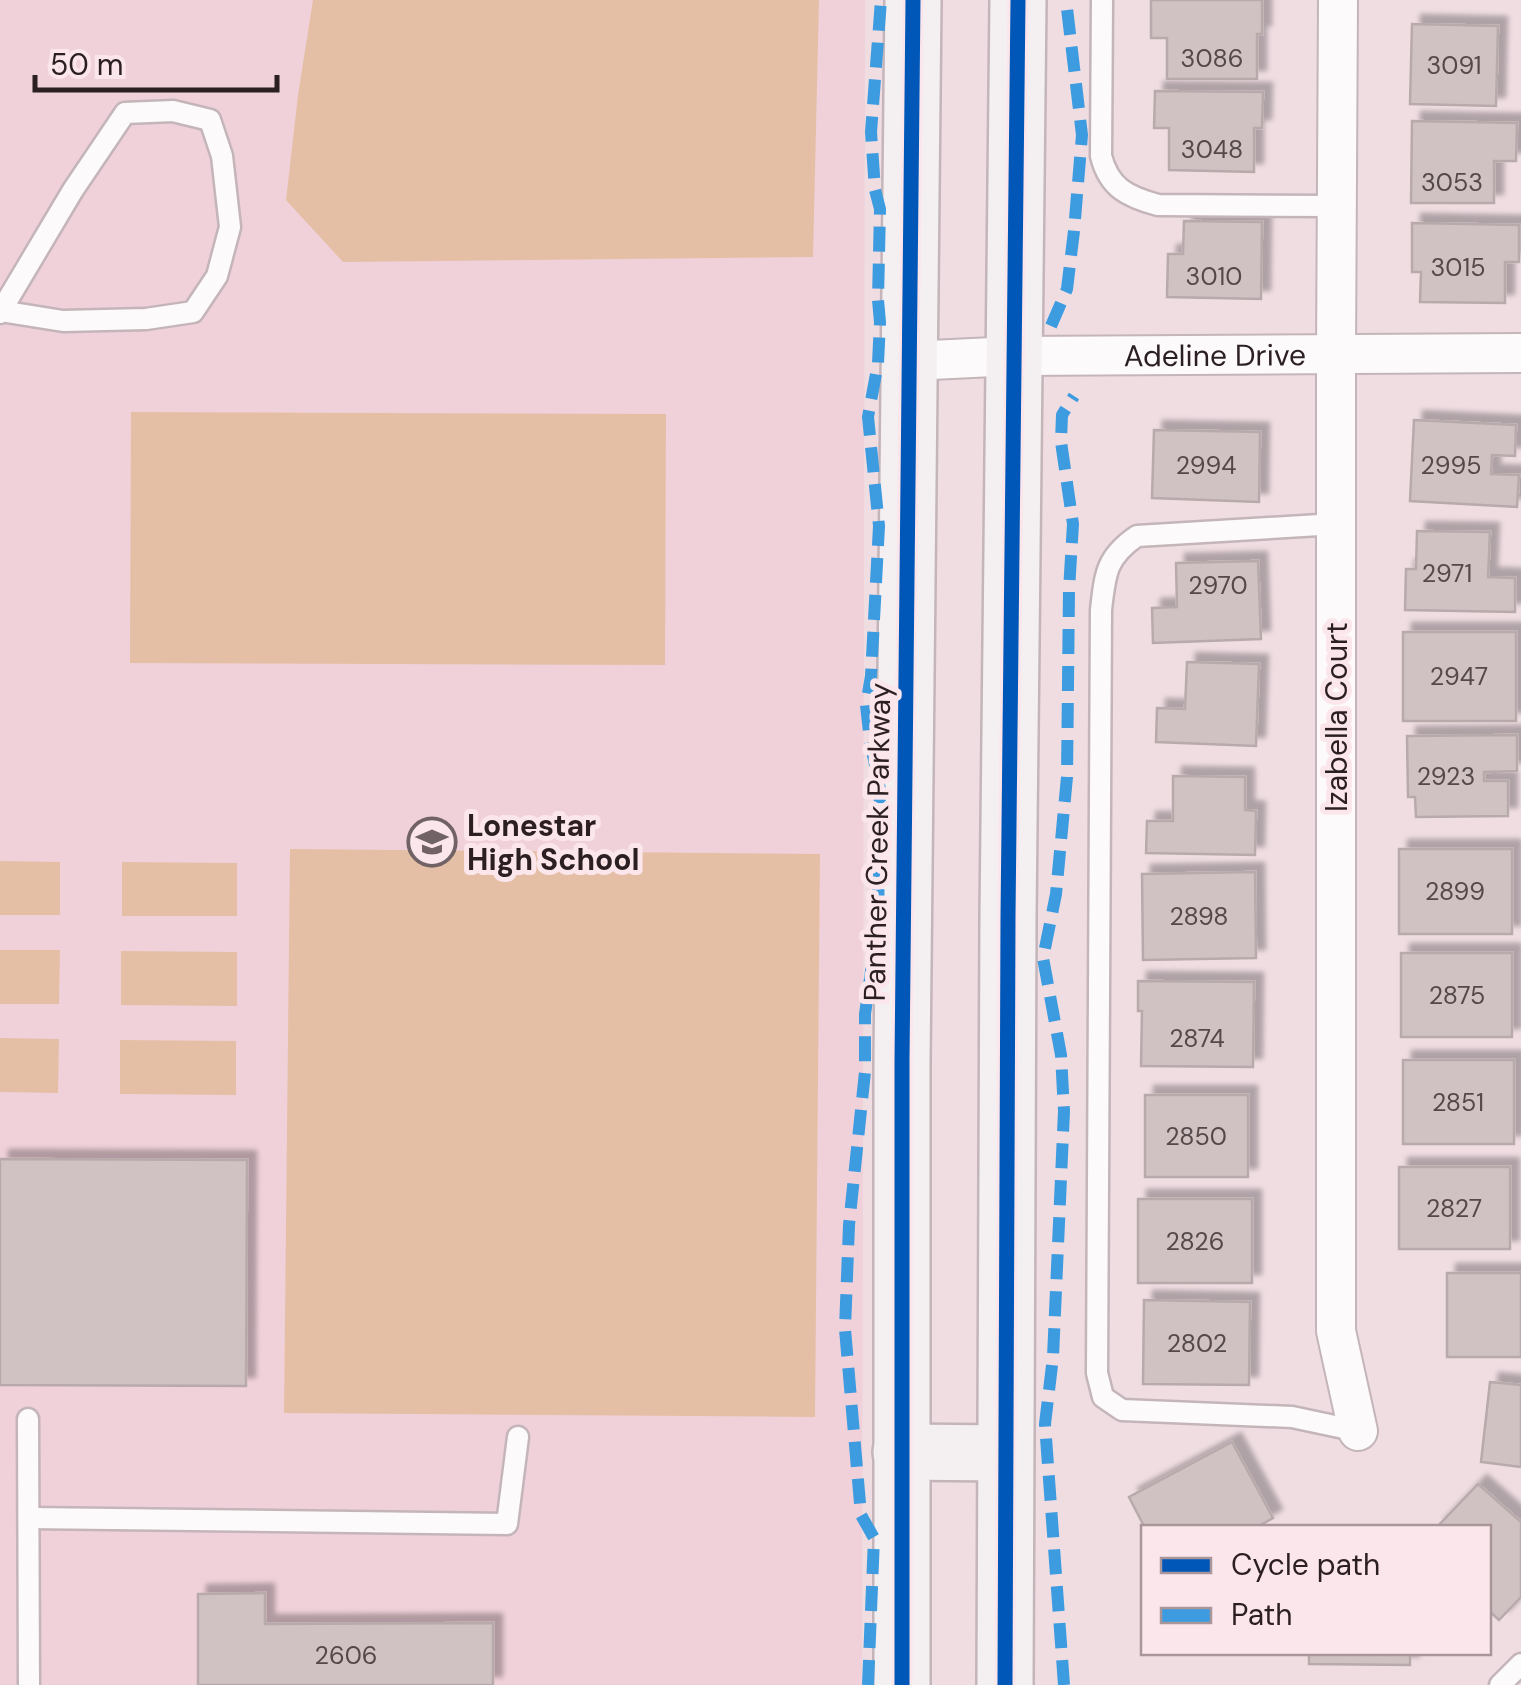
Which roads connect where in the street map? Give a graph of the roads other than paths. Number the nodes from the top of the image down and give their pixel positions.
1 (913, 0) edge
2 (1018, 0) edge
3 (1102, 0) edge
4 (1338, 0) edge
5 (1337, 206) junction
6 (1, 312) edge
7 (1521, 353) edge
8 (1336, 354) junction
9 (1014, 356) junction
10 (910, 361) junction
11 (1336, 524) junction
12 (28, 1419) dead end
13 (1358, 1431) joint
14 (518, 1437) dead end
15 (901, 1452) junction
16 (1006, 1453) junction
17 (29, 1518) junction
18 (1521, 1664) edge
19 (29, 1685) edge
20 (902, 1685) edge
21 (1004, 1685) edge
22 (1500, 1685) edge

1 - 10 main road, Panther Creek Parkway
2 - 9 main road
3 - 5 lane
4 - 5 street, Izabella Court
5 - 8 street, Izabella Court
6 - 6 lane
7 - 8 street, Adeline Drive
8 - 9 street, Adeline Drive
8 - 11 street, Izabella Court
9 - 10 street, Adeline Drive
9 - 16 main road
10 - 15 main road, Panther Creek Parkway
11 - 13 street, Izabella Court
11 - 13 lane
12 - 17 lane
14 - 17 lane
15 - 16 main road
15 - 20 main road, Panther Creek Parkway
16 - 21 main road
17 - 19 lane
18 - 22 lane

